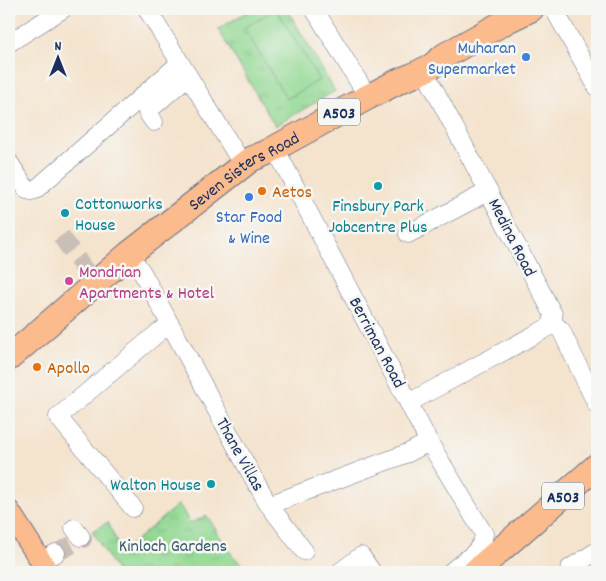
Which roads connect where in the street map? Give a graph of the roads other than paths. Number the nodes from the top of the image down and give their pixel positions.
1 (63, 9) edge
2 (148, 9) edge
3 (314, 9) edge
4 (554, 9) edge
5 (525, 10) edge
6 (9, 42) edge
7 (184, 69) junction
8 (424, 70) junction
9 (597, 87) edge
10 (368, 97) junction
11 (154, 122) dead end
12 (275, 148) junction
13 (9, 162) edge
14 (243, 165) junction
15 (489, 191) junction
16 (408, 234) dead end
17 (129, 254) junction
18 (553, 323) junction
19 (171, 326) junction
20 (9, 358) edge
21 (410, 402) junction
22 (597, 405) edge
23 (430, 442) junction
24 (597, 466) edge
25 (269, 505) junction
26 (133, 508) dead end
27 (11, 519) edge
28 (304, 551) dead end
29 (597, 551) edge
30 (48, 562) edge
31 (570, 568) dead end
32 (340, 572) edge
33 (372, 572) edge
34 (451, 572) edge
35 (475, 572) edge

1 - 6 street
2 - 7 street
3 - 10 street
4 - 9 street
5 - 8 highway, Seven Sisters Road / A503
7 - 11 street
7 - 13 street
7 - 14 street
8 - 10 highway, Seven Sisters Road / A503
8 - 15 street, Medina Road
10 - 12 highway, Seven Sisters Road / A503
12 - 14 highway, Seven Sisters Road / A503
12 - 21 street, Berriman Road
14 - 17 highway, Seven Sisters Road / A503
15 - 16 street
15 - 18 street, Medina Road
17 - 19 street, Thane Villas
17 - 20 highway, Seven Sisters Road / A503
18 - 21 street
18 - 22 street, Medina Road
19 - 25 street, Thane Villas
19 - 26 street
21 - 23 street, Berriman Road
23 - 25 street, Thane Villas
23 - 34 street, Berriman Road
24 - 35 highway, A503
25 - 28 street
27 - 30 main road
29 - 31 street
32 - 33 street

